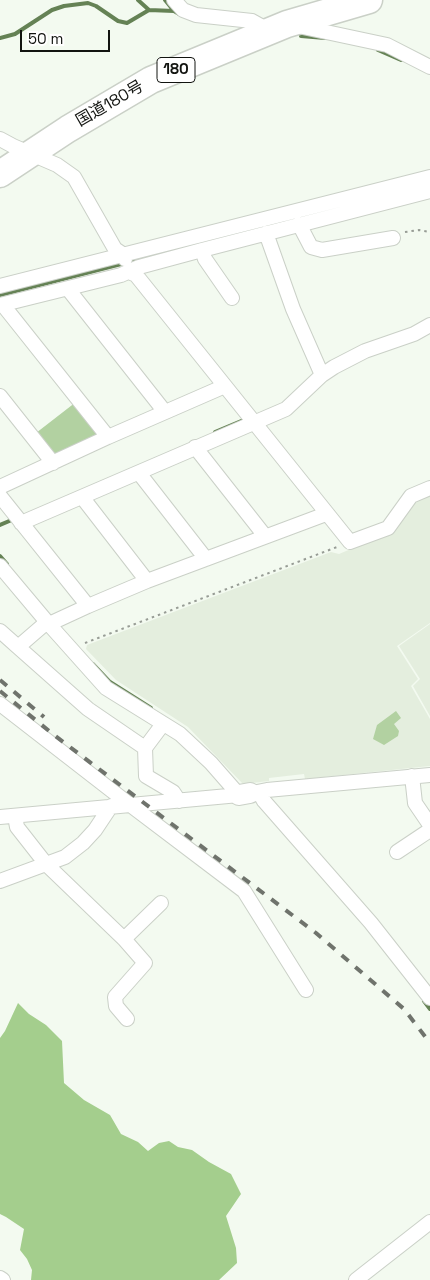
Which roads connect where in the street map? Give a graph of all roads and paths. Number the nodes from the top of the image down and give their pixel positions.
1 (174, 0) edge
2 (369, 0) edge
3 (282, 18) edge
4 (430, 67) edge
5 (0, 138) edge
6 (31, 153) junction
7 (0, 174) edge
8 (430, 176) edge
9 (430, 191) edge
10 (299, 224) junction
11 (430, 232) edge
12 (266, 233) junction
13 (393, 238) joint
14 (202, 250) junction
15 (126, 263) junction
16 (0, 286) edge
17 (68, 289) junction
18 (232, 298) dead end
19 (2, 305) edge
20 (430, 324) edge
21 (322, 375) junction
22 (225, 386) junction
23 (0, 396) edge
24 (165, 412) junction
25 (251, 419) junction
26 (108, 437) junction
27 (195, 448) junction
28 (53, 463) junction
29 (139, 473) junction
30 (0, 487) edge
31 (430, 488) edge
32 (0, 496) edge
33 (82, 497) junction
34 (326, 514) junction
35 (17, 518) junction
36 (265, 536) junction
37 (350, 542) junction
38 (206, 559) junction
39 (0, 566) edge
40 (147, 581) junction
41 (88, 606) junction
42 (51, 622) junction
43 (0, 631) edge
44 (82, 644) dead end
45 (18, 647) junction
46 (0, 704) edge
47 (163, 724) junction
48 (145, 748) junction
49 (430, 775) edge
50 (412, 776) junction
51 (248, 793) junction
52 (179, 800) junction
53 (129, 804) junction
54 (111, 806) junction
55 (15, 816) junction
56 (0, 817) edge
57 (430, 825) edge
58 (430, 830) edge
59 (397, 852) dead end
60 (46, 864) junction
61 (0, 881) edge
62 (161, 903) dead end
63 (124, 939) junction
64 (306, 990) dead end
65 (430, 998) edge
66 (127, 1019) dead end
67 (430, 1222) edge
68 (356, 1280) edge

1 - 3 street
2 - 3 highway, 国道180号 / 180
3 - 4 street
3 - 6 highway, 国道180号 / 180
5 - 6 street
6 - 7 highway, 国道180号 / 180
6 - 15 street
8 - 15 street
9 - 10 street
10 - 12 street
10 - 13 street
11 - 13 path
12 - 14 street
12 - 21 street
14 - 15 street
14 - 18 street
15 - 16 street
15 - 17 street
15 - 22 street
17 - 19 street
17 - 24 street
19 - 26 street
20 - 21 street
21 - 25 street
22 - 24 street
22 - 25 street
23 - 28 street
24 - 26 street
25 - 27 street
25 - 34 street
26 - 28 street
27 - 29 street
27 - 36 street
28 - 30 street
29 - 33 street
29 - 38 street
31 - 37 street
32 - 35 street
33 - 35 street
33 - 40 street
34 - 36 street
34 - 37 street
35 - 41 street
36 - 38 street
37 - 44 path
38 - 40 street
39 - 42 street
40 - 41 street
41 - 42 street
42 - 45 street
42 - 47 street
43 - 45 street
45 - 48 street
46 - 53 street
47 - 48 street
47 - 51 street
48 - 52 street
49 - 50 street
50 - 51 street
50 - 57 street
51 - 52 street
51 - 65 street
52 - 53 street
53 - 54 street
53 - 64 street
54 - 55 street
54 - 60 street
55 - 56 street
55 - 60 street
58 - 59 street
60 - 61 street
60 - 63 street
62 - 63 street
63 - 66 street
67 - 68 street

